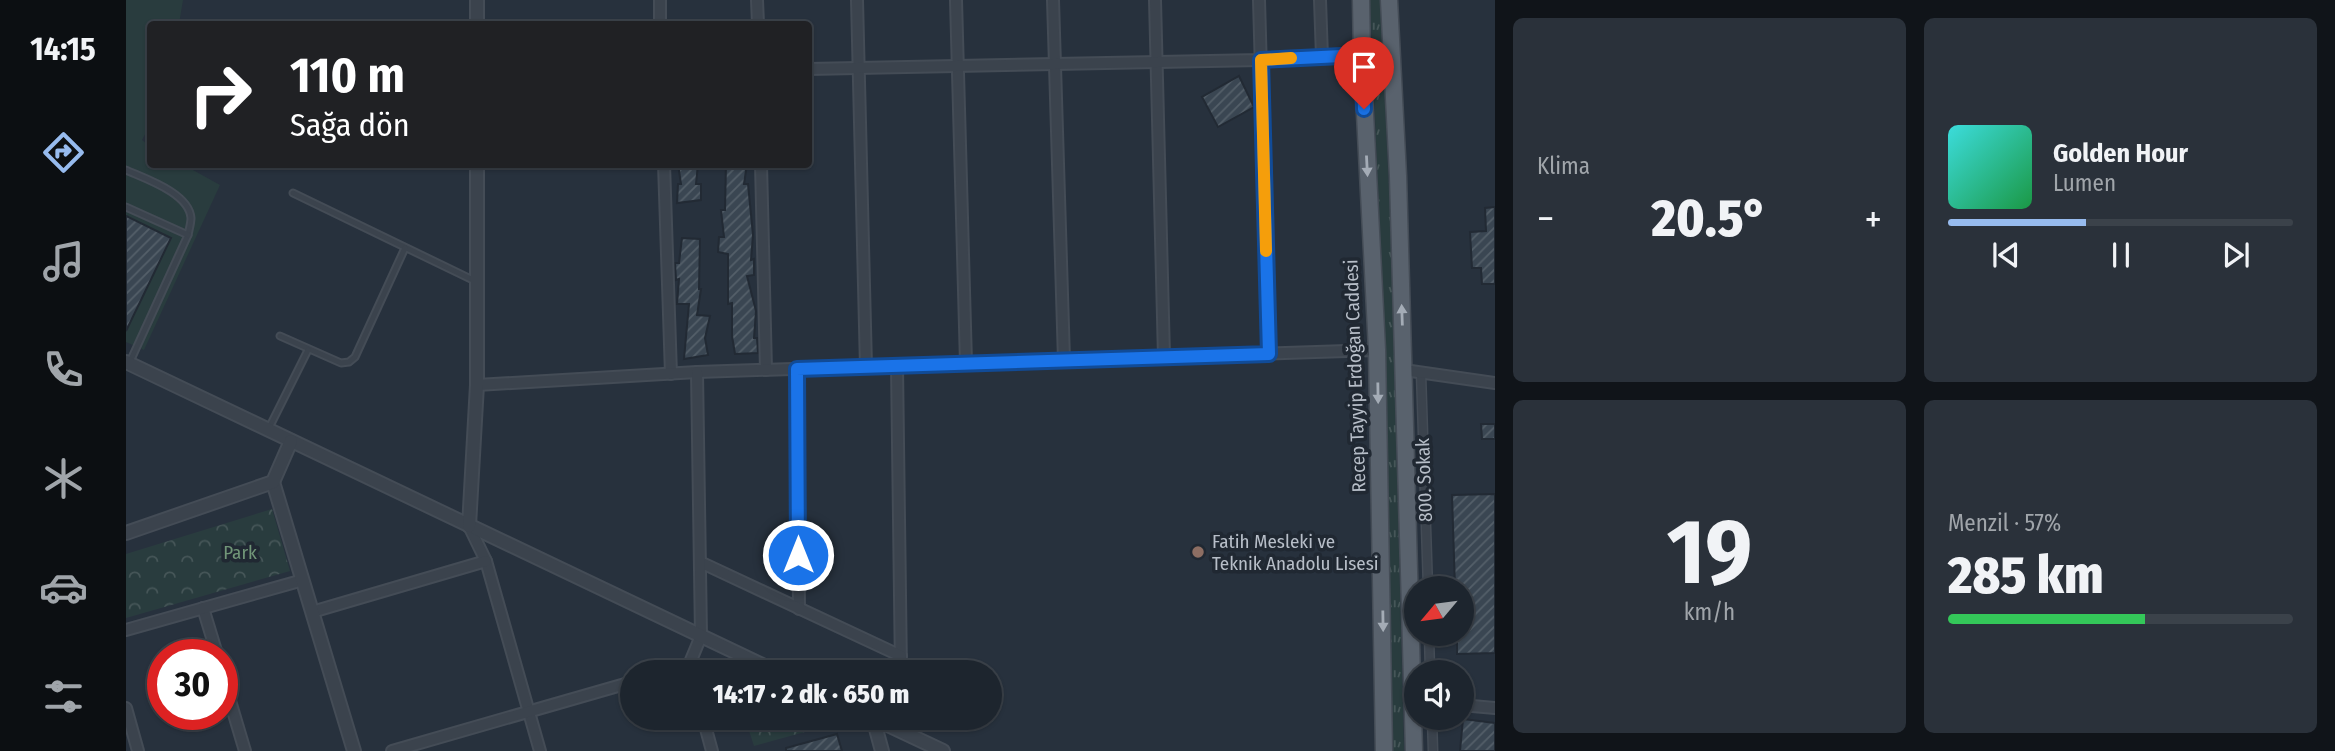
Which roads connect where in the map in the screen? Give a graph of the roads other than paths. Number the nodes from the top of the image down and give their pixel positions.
1 (477, 0) edge
2 (660, 0) edge
3 (757, 0) edge
4 (857, 0) edge
5 (956, 0) edge
6 (1053, 0) edge
7 (1155, 0) edge
8 (1259, 0) edge
9 (1320, 0) edge
10 (1361, 0) edge
11 (1389, 0) edge
12 (477, 21) edge
13 (660, 21) edge
14 (758, 21) edge
15 (1362, 55) junction
16 (1322, 57) junction
17 (1261, 60) junction
18 (1157, 62) junction
19 (1055, 64) junction
20 (957, 66) junction
21 (859, 68) junction
22 (812, 69) edge
23 (477, 168) edge
24 (664, 168) edge
25 (761, 168) edge
26 (126, 170) edge
27 (293, 193) dead end
28 (126, 207) edge
29 (188, 235) junction
30 (405, 248) junction
31 (477, 282) junction
32 (280, 336) dead end
33 (308, 350) junction
34 (1377, 350) junction
35 (1269, 354) junction
36 (1164, 357) junction
37 (1064, 360) junction
38 (127, 363) edge
39 (966, 363) junction
40 (897, 366) junction
41 (866, 367) junction
42 (797, 369) junction
43 (766, 370) junction
44 (1404, 370) junction
45 (697, 372) junction
46 (1421, 373) junction
47 (671, 374) junction
48 (1495, 383) edge
49 (477, 385) junction
50 (268, 430) junction
51 (291, 441) junction
52 (273, 482) junction
53 (469, 526) junction
54 (126, 533) edge
55 (486, 561) junction
56 (700, 562) junction
57 (1428, 576) edge
58 (303, 580) junction
59 (203, 608) junction
60 (799, 608) junction
61 (312, 612) junction
62 (126, 630) edge
63 (701, 636) junction
64 (212, 639) edge
65 (901, 656) junction
66 (693, 660) edge
67 (752, 660) edge
68 (901, 660) edge
69 (1413, 660) edge
70 (620, 685) edge
71 (1474, 706) edge
72 (126, 708) edge
73 (1495, 708) edge
74 (530, 711) junction
75 (238, 728) edge
76 (706, 730) edge
77 (1414, 730) edge
78 (1432, 730) edge
79 (902, 732) joint
80 (138, 751) edge
81 (245, 751) edge
82 (354, 751) edge
83 (392, 751) edge
84 (540, 751) edge
85 (712, 751) edge
86 (882, 751) edge
87 (943, 751) edge
88 (1384, 751) edge
89 (1414, 751) edge
90 (1433, 751) edge

1 - 12 street
2 - 13 street
3 - 14 street
4 - 21 street
5 - 20 street
6 - 19 street
7 - 18 street
8 - 17 street
9 - 16 street
10 - 15 main road, Recep Tayyip Erdoğan Caddesi
44 -> 11 main road
15 - 16 street
15 -> 34 main road, Recep Tayyip Erdoğan Caddesi
16 - 17 street
17 - 18 street
17 - 35 street
18 - 19 street
18 - 36 street
19 - 20 street
19 - 37 street
20 - 21 street
20 - 39 street
21 - 22 street
21 - 41 street
23 - 31 street
24 - 47 street
25 - 43 street
26 - 29 lane
27 - 30 lane
28 - 29 lane
29 - 38 lane
30 - 31 lane
30 - 33 lane
31 - 49 street
32 - 33 lane
33 - 50 lane
34 - 35 street
34 -> 88 main road, Recep Tayyip Erdoğan Caddesi
35 - 36 street
36 - 37 street
37 - 39 street
38 - 50 street
39 - 40 street
40 - 41 street
40 - 65 street
41 - 42 street
42 - 43 street
42 - 60 street
43 - 45 street
44 - 46 street
44 - 69 main road
45 - 47 street
45 - 56 street
46 - 48 street
46 - 57 street, 800. Sokak
47 - 49 street
49 - 53 street
50 - 51 street
51 - 52 street
51 - 53 street
52 - 54 street
52 - 58 street
53 - 55 street
53 - 63 street
55 - 61 street
55 - 74 street
56 - 60 street
56 - 63 street
58 - 59 street
58 - 61 street
59 - 62 street
59 - 64 street
60 - 65 street
61 - 82 street
63 - 66 street
63 - 67 street
65 - 68 street
70 - 74 street
71 - 73 street
72 - 80 street
74 - 83 street
74 - 84 street
75 - 81 street
76 - 85 street
77 - 89 main road
78 - 90 street
79 - 86 street
79 - 87 street

